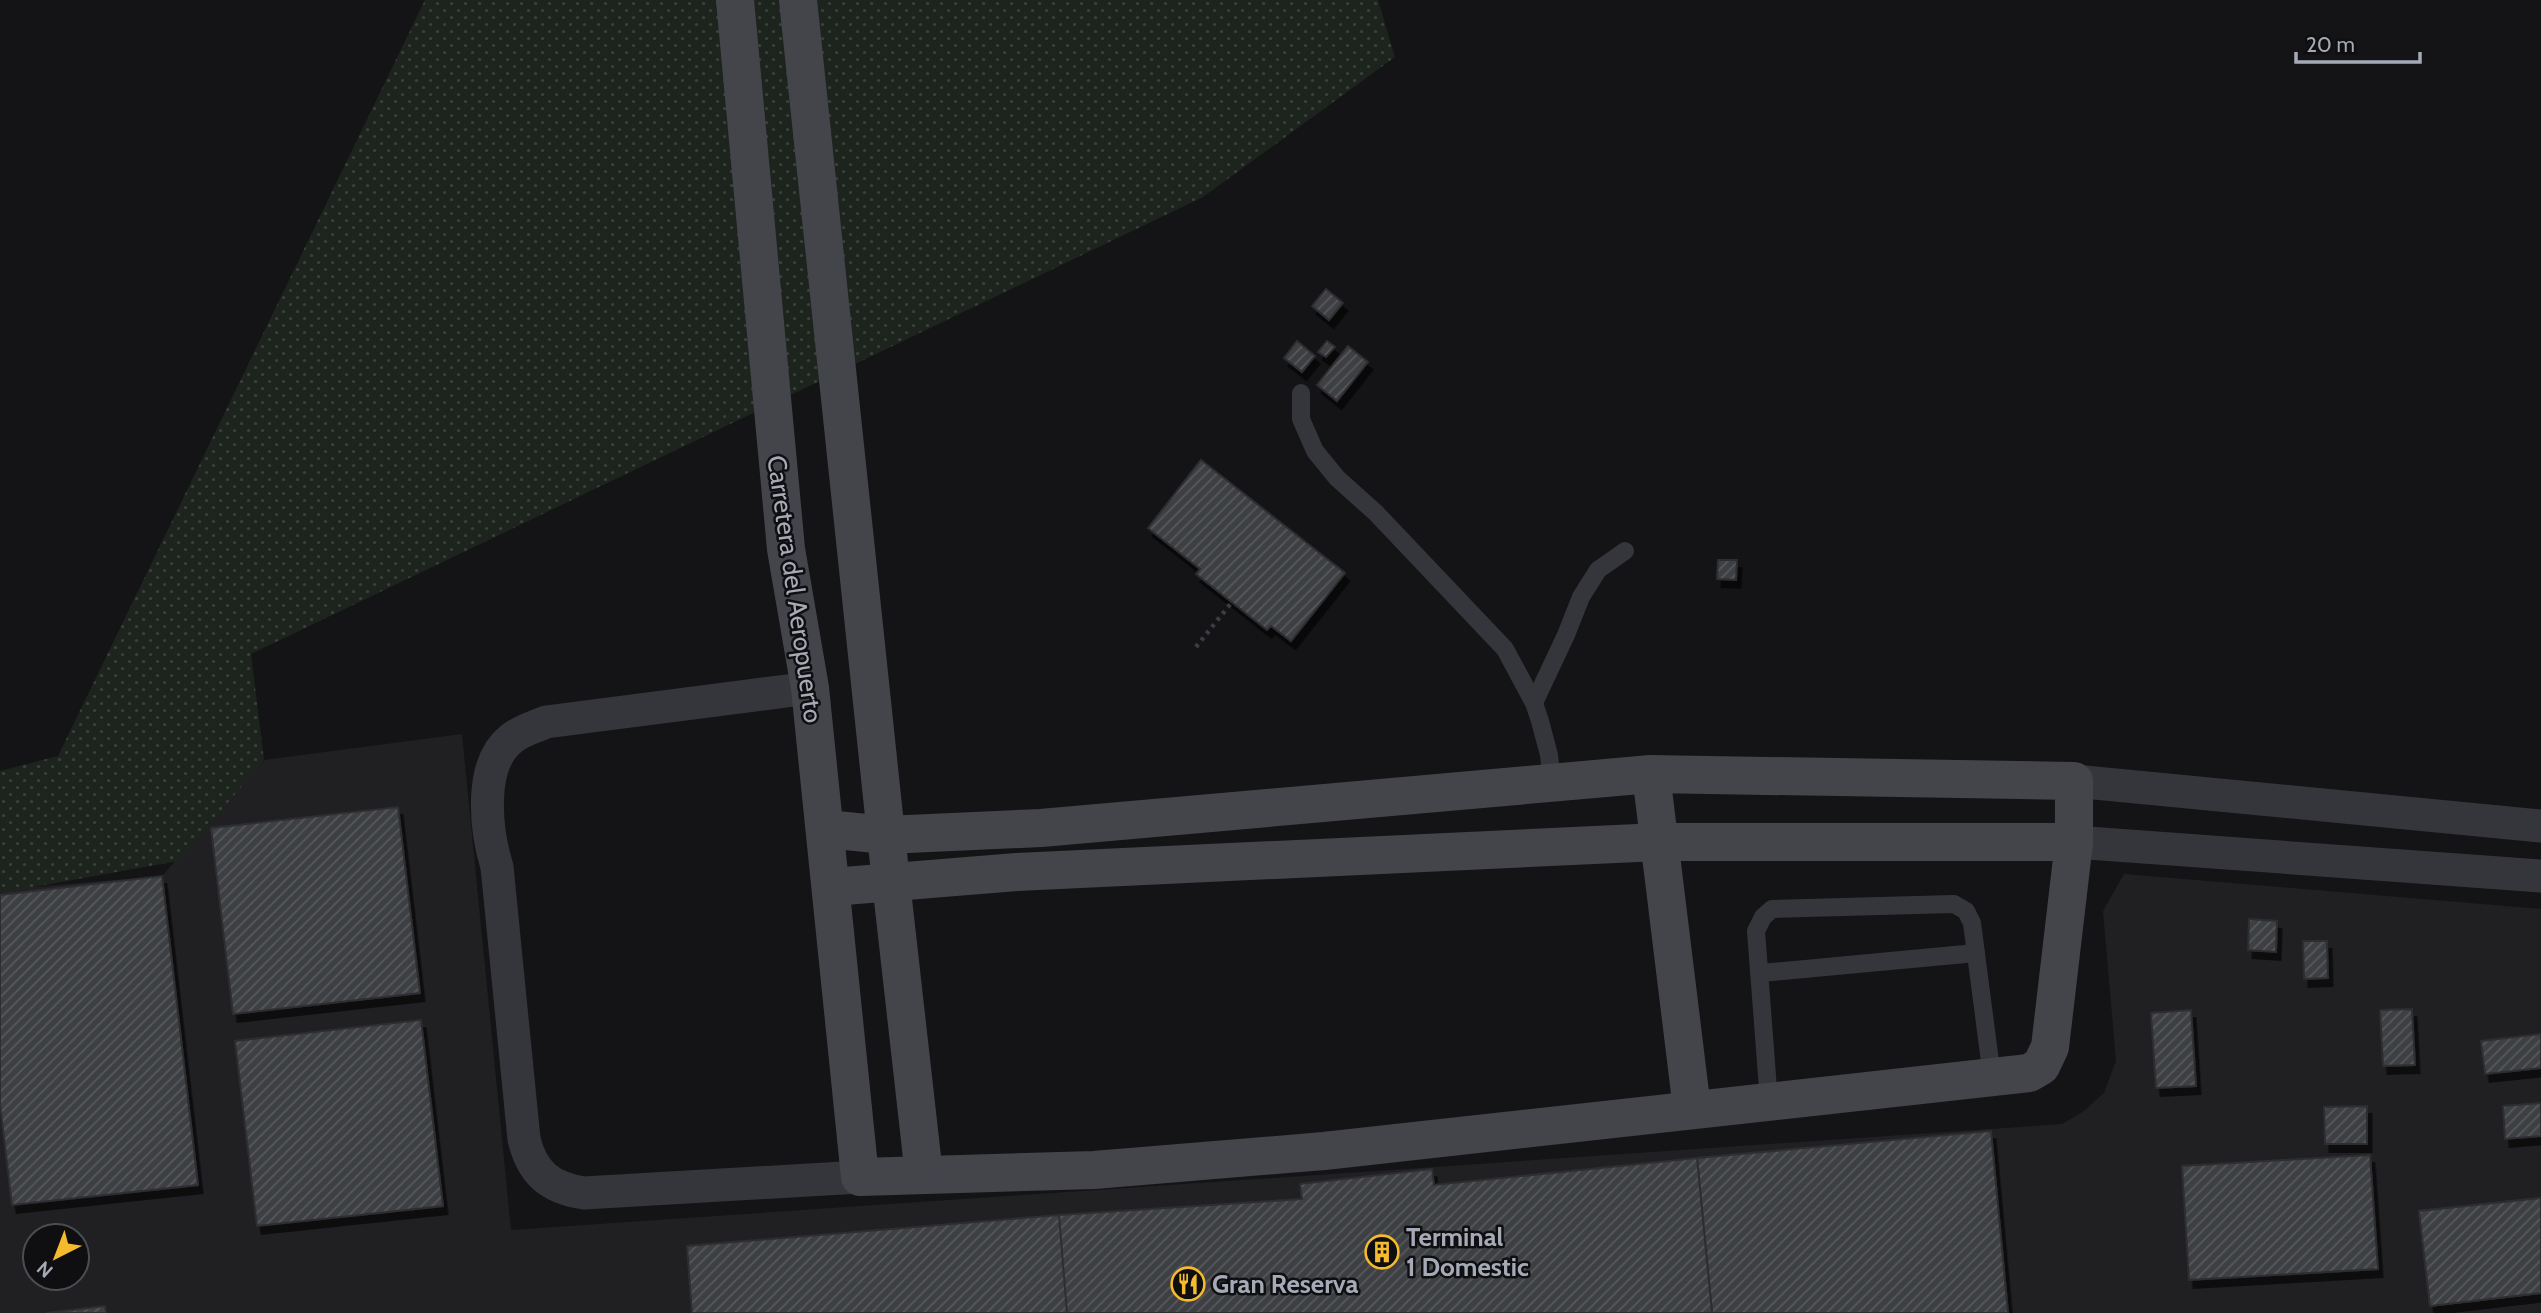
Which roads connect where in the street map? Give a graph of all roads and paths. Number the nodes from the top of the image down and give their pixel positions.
1 (734, 0) edge
2 (798, 0) edge
3 (1301, 393) dead end
4 (1625, 551) dead end
5 (1232, 602) dead end
6 (1196, 647) dead end
7 (810, 688) junction
8 (1534, 704) junction
9 (1651, 774) junction
10 (1552, 782) junction
11 (2074, 782) junction
12 (2541, 826) edge
13 (826, 829) junction
14 (886, 835) junction
15 (1659, 842) junction
16 (2074, 842) junction
17 (2541, 876) edge
18 (891, 882) junction
19 (832, 887) junction
20 (1976, 953) junction
21 (1761, 973) junction
22 (1992, 1077) junction
23 (1769, 1102) junction
24 (1692, 1109) junction
25 (924, 1175) junction
26 (860, 1177) junction

1 - 7 street, Carretera del Aeropuerto
2 - 14 street
3 - 8 lane
4 - 8 lane
5 - 6 path
7 - 13 street, Carretera del Aeropuerto
7 - 26 street
8 - 10 lane
9 - 10 street
9 - 11 street
9 - 15 street
10 - 14 street
11 - 12 street
11 - 16 street
13 - 14 street
13 - 19 street, Carretera del Aeropuerto
14 - 18 street
15 - 16 street
15 - 18 street
15 - 24 street
16 - 17 street
16 - 22 street
18 - 19 street
18 - 25 street
19 - 26 street, Carretera del Aeropuerto
20 - 21 lane
20 - 21 lane
20 - 22 lane
21 - 23 lane
22 - 23 street
23 - 24 street
24 - 25 street
25 - 26 street

